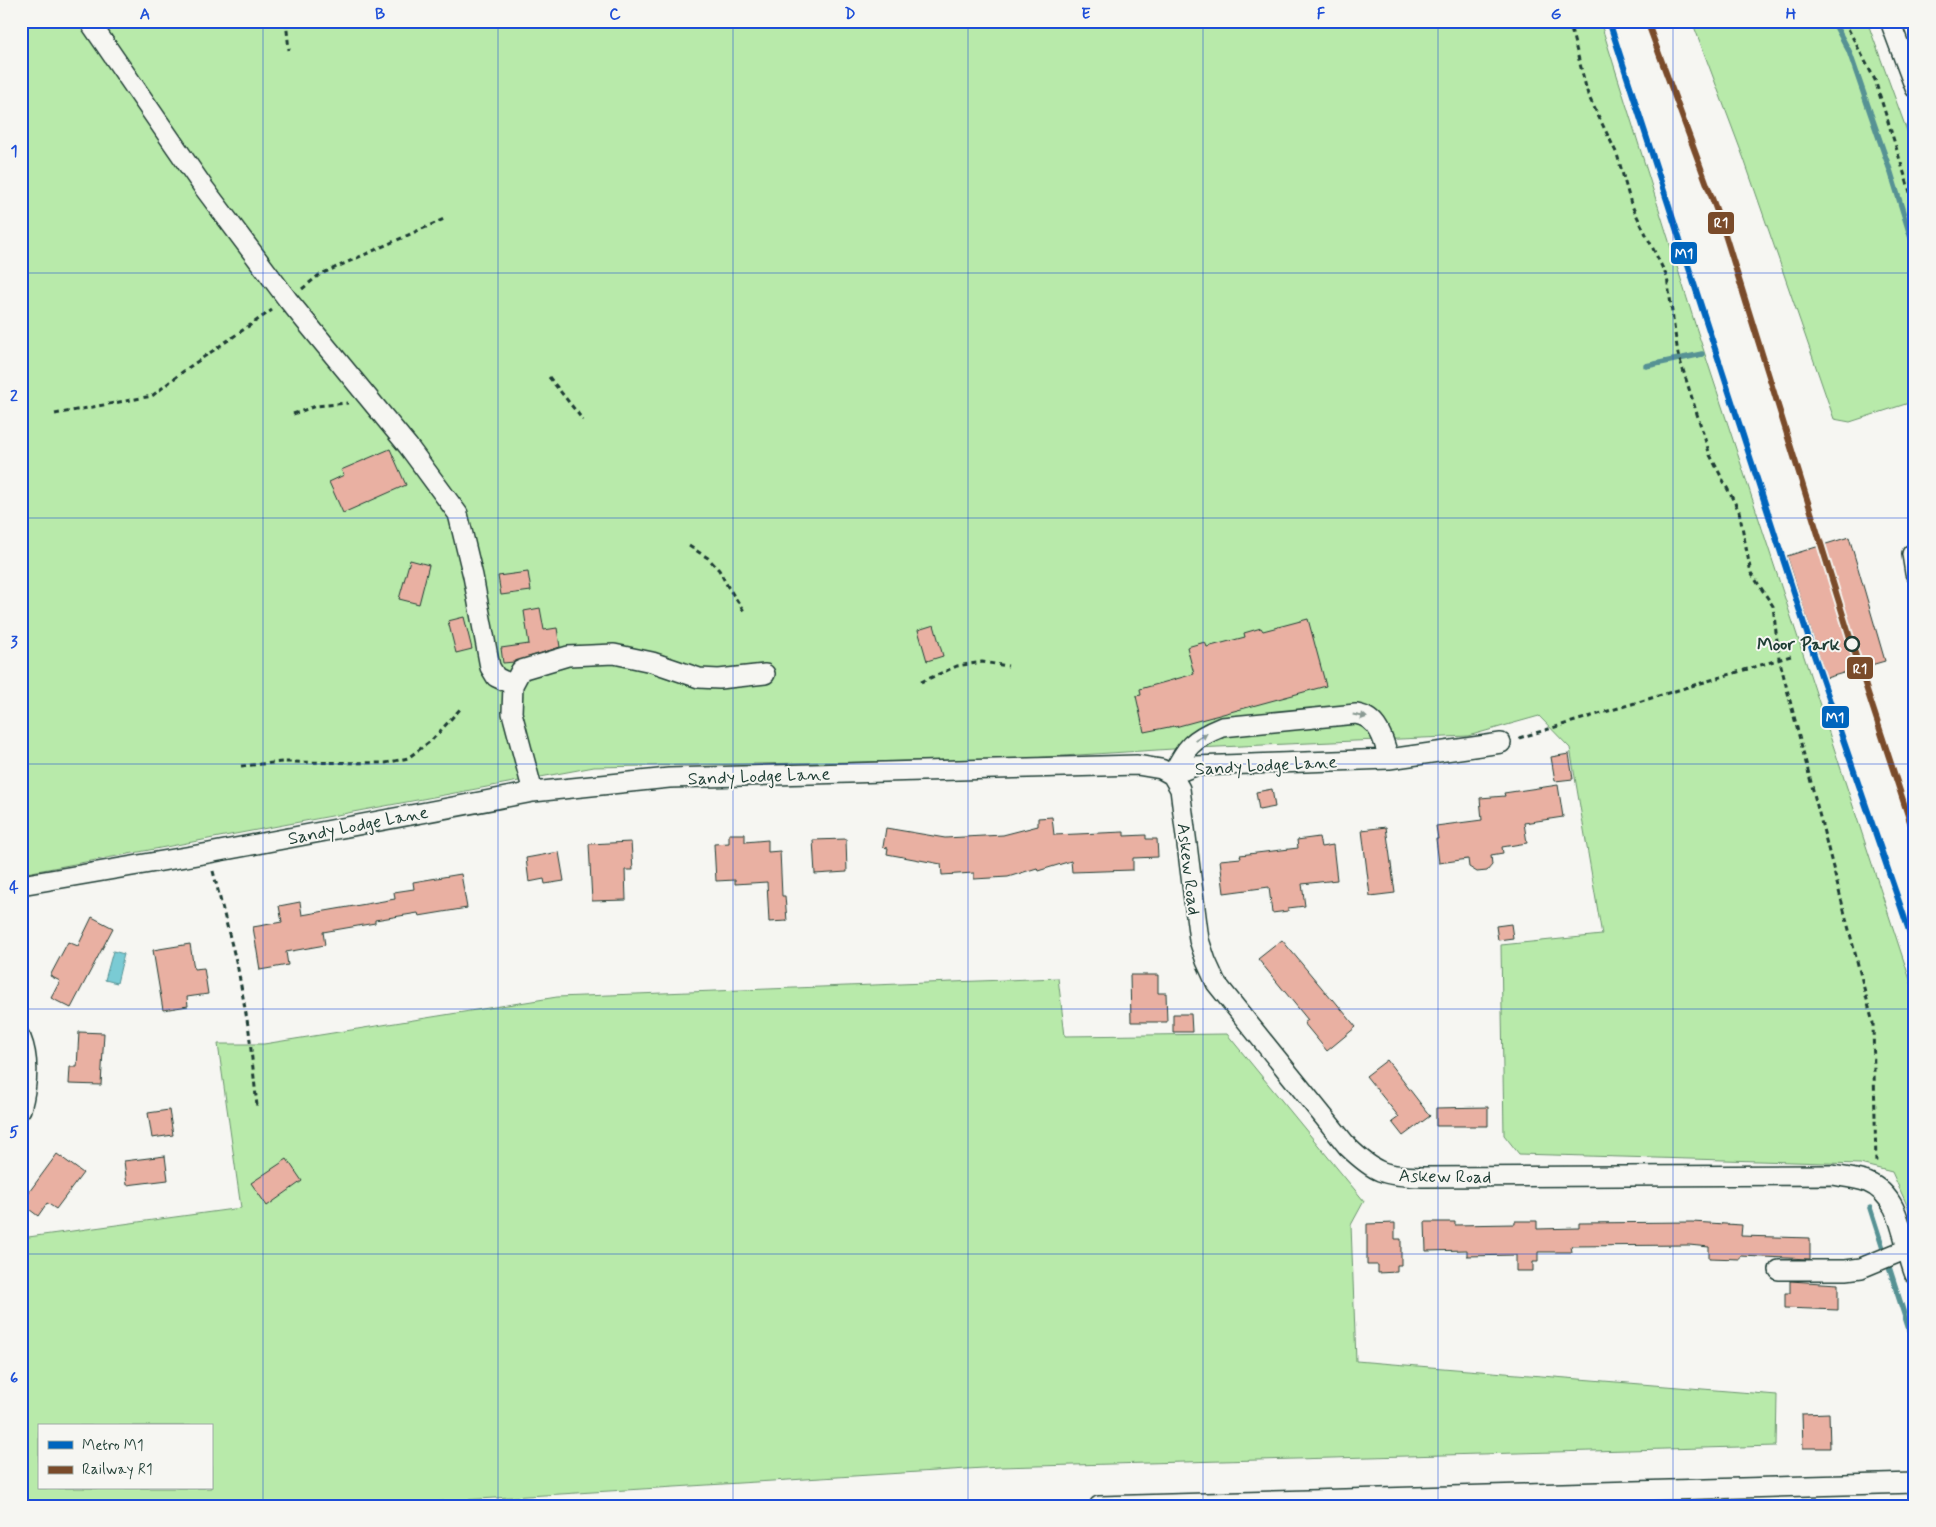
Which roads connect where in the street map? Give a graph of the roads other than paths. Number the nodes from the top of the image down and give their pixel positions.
1 (90, 21) edge
2 (1890, 21) edge
3 (1915, 88) edge
4 (1912, 554) dead end
5 (1915, 573) edge
6 (765, 674) dead end
7 (513, 685) junction
8 (1509, 740) road end
9 (1389, 759) junction
10 (1172, 775) junction
11 (533, 792) junction
12 (21, 884) edge
13 (21, 1038) edge
14 (21, 1109) edge
15 (1907, 1249) junction
16 (1779, 1270) dead end
17 (1915, 1275) edge
18 (1915, 1483) edge
19 (1613, 1499) edge
20 (1099, 1506) edge

1 - 7 street
2 - 3 street
4 - 5 street
6 - 7 street
7 - 11 street
8 - 9 street, Sandy Lodge Lane
9 - 10 street, Sandy Lodge Lane
10 -> 9 street
10 - 11 street, Sandy Lodge Lane
10 - 15 street, Askew Road
11 - 12 street, Sandy Lodge Lane
13 - 14 street
15 - 16 street
15 - 17 street, Askew Road
18 - 19 street
19 - 20 street

